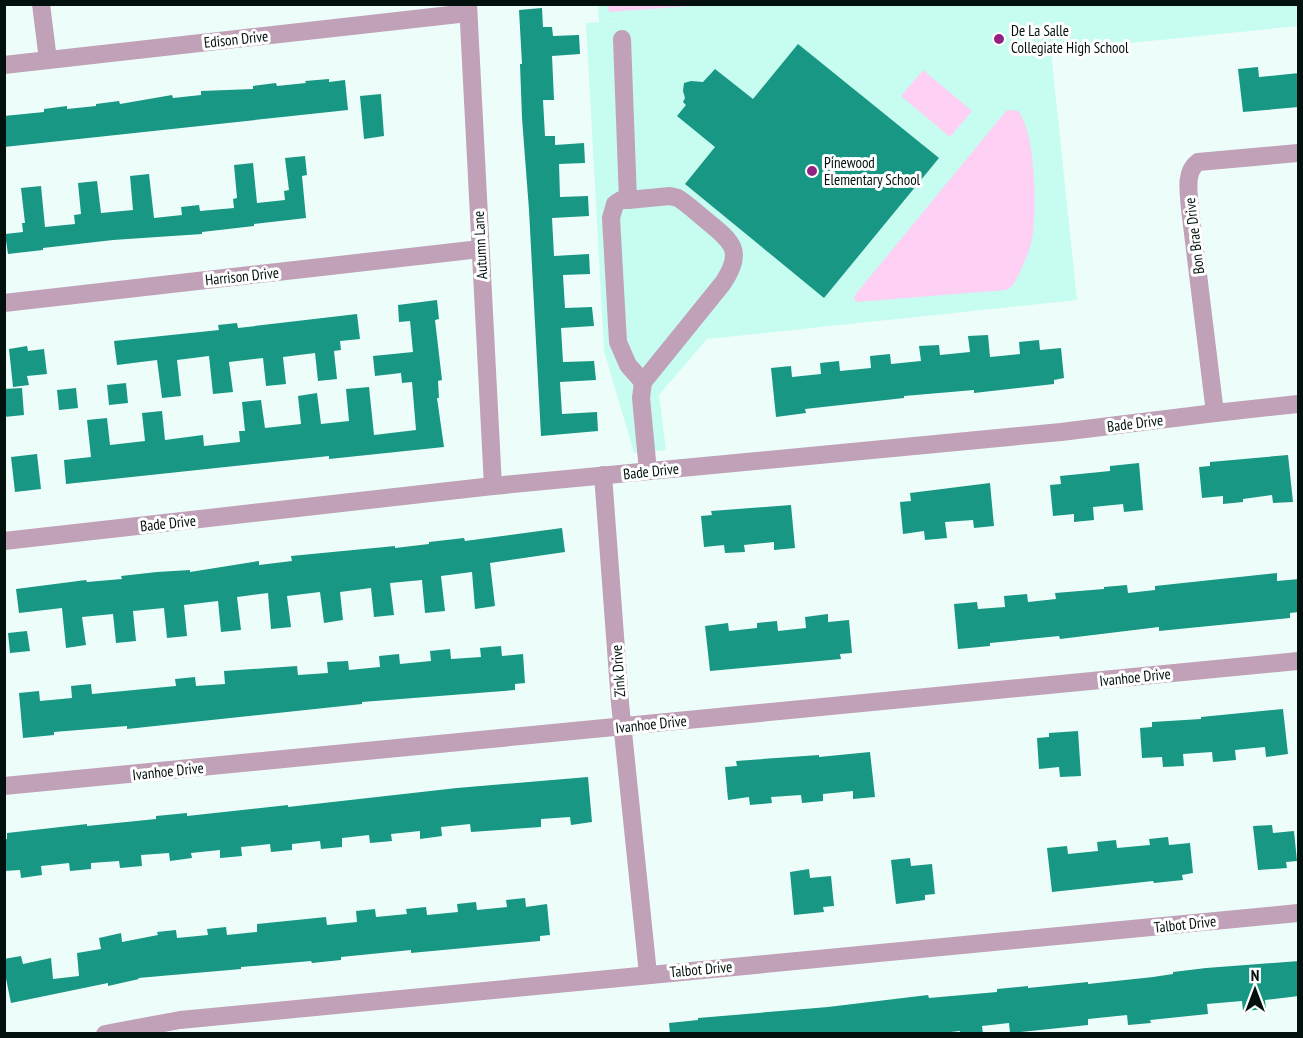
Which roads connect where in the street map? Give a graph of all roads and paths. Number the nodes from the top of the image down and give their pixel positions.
1 (41, 4) edge
2 (468, 9) edge
3 (622, 39) dead end
4 (48, 60) junction
5 (4, 65) edge
6 (1299, 153) edge
7 (628, 200) junction
8 (480, 249) junction
9 (4, 303) edge
10 (643, 382) junction
11 (1299, 404) edge
12 (1215, 412) junction
13 (648, 471) junction
14 (603, 475) junction
15 (493, 486) junction
16 (4, 541) edge
17 (1299, 661) edge
18 (623, 727) junction
19 (4, 786) edge
20 (1299, 913) edge
21 (648, 974) junction
22 (181, 1027) edge
23 (105, 1034) edge

1 - 4 street
2 - 4 street, Edison Drive
2 - 8 street, Autumn Lane
3 - 7 street
4 - 5 street, Edison Drive
6 - 12 street, Bon Brae Drive
7 - 10 street
7 - 10 street
8 - 9 street, Harrison Drive
8 - 15 street, Autumn Lane
10 - 13 street
11 - 12 street, Bade Drive
12 - 13 street, Bade Drive
13 - 14 street, Bade Drive
14 - 15 street, Bade Drive
14 - 18 street, Zink Drive
15 - 16 street, Bade Drive
17 - 18 street, Ivanhoe Drive
18 - 19 street, Ivanhoe Drive
18 - 21 street, Zink Drive
20 - 21 street, Talbot Drive
21 - 22 street, Talbot Drive
22 - 23 street, Talbot Drive

